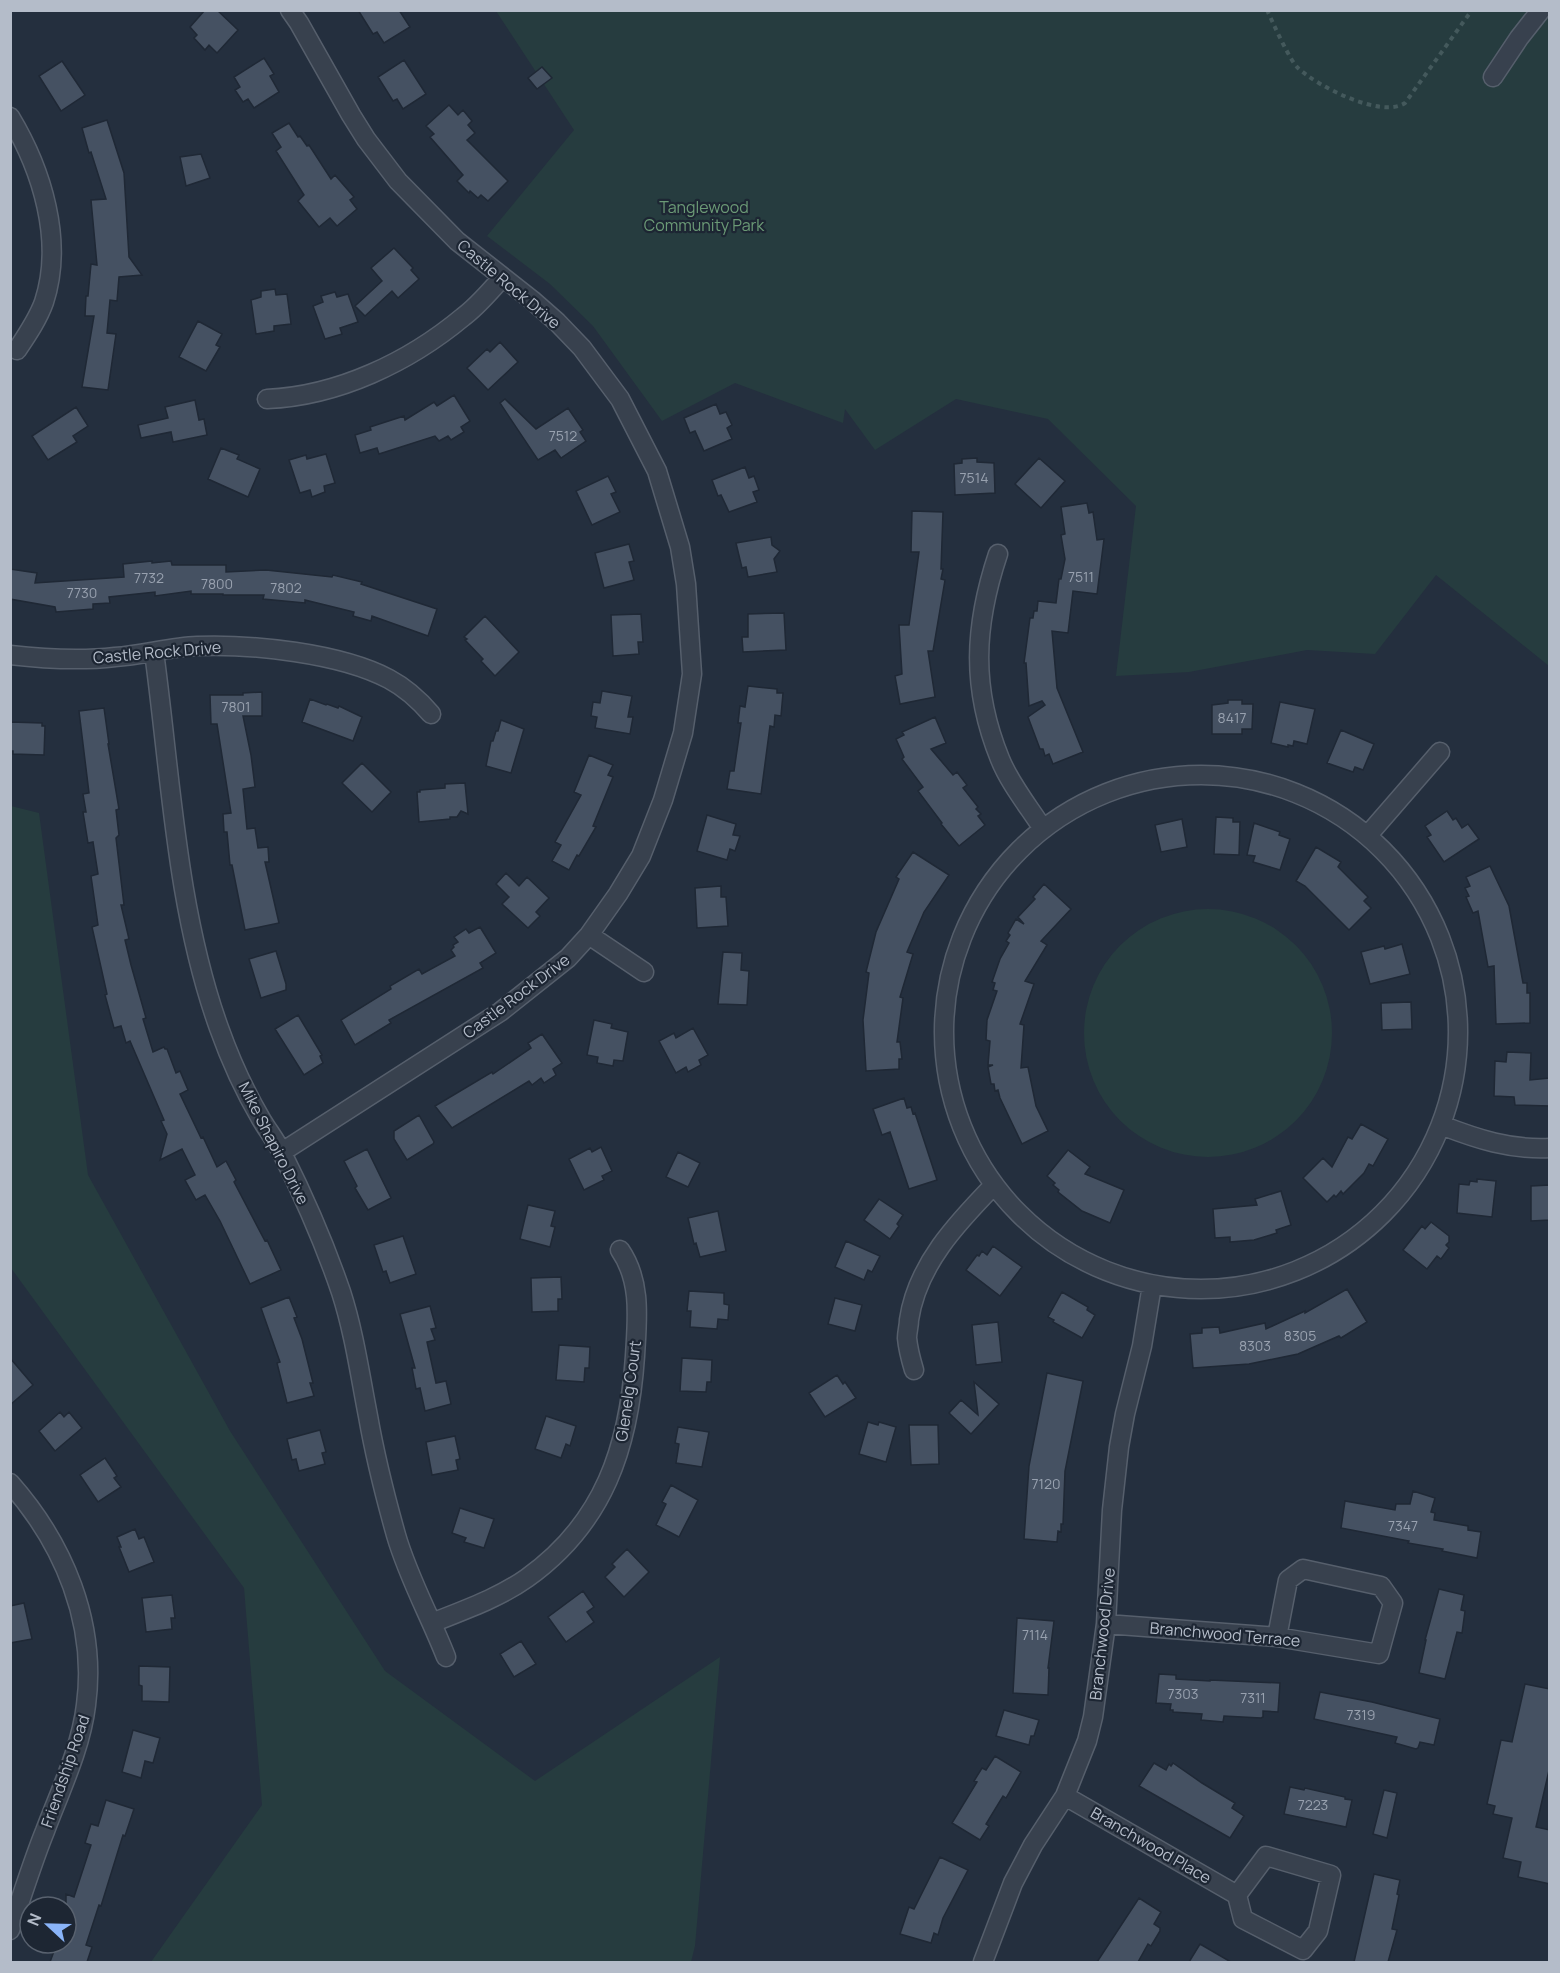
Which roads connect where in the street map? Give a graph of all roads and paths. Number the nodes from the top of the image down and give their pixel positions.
1 (290, 10) edge
2 (1267, 10) edge
3 (1472, 10) edge
4 (1542, 10) edge
5 (1493, 77) dead end
6 (10, 117) edge
7 (502, 278) junction
8 (17, 350) dead end
9 (267, 399) dead end
10 (998, 554) dead end
11 (154, 652) junction
12 (10, 655) edge
13 (431, 714) dead end
14 (1440, 752) dead end
15 (1043, 829) junction
16 (1368, 835) junction
17 (589, 935) junction
18 (644, 972) dead end
19 (1441, 1125) junction
20 (1550, 1148) edge
21 (282, 1152) junction
22 (994, 1185) junction
23 (620, 1250) dead end
24 (1152, 1285) junction
25 (914, 1370) dead end
26 (10, 1483) edge
27 (432, 1623) junction
28 (1107, 1624) junction
29 (1277, 1636) junction
30 (446, 1657) dead end
31 (1065, 1796) junction
32 (1237, 1895) junction
33 (10, 1930) edge
34 (983, 1962) edge

1 - 7 street, Castle Rock Drive
2 - 3 path
4 - 5 street
6 - 8 street
7 - 9 street
7 - 17 street, Castle Rock Drive
10 - 15 street
11 - 12 street, Castle Rock Drive
11 - 13 street, Castle Rock Drive
11 - 21 street, Mike Shapiro Drive
14 - 16 street
15 - 16 street
15 - 22 street
16 - 19 street
17 - 18 street
17 - 21 street, Castle Rock Drive
19 - 20 street
19 - 24 street
21 - 27 street, Mike Shapiro Drive
22 - 24 street
22 - 25 street
23 - 27 street, Glenelg Court
24 - 28 street, Branchwood Drive
26 - 33 street, Friendship Road
27 - 30 street, Mike Shapiro Drive
28 - 29 street, Branchwood Terrace
28 - 31 street, Branchwood Drive
29 - 29 street, Branchwood Terrace
31 - 32 street, Branchwood Place
31 - 34 street, Branchwood Drive
32 - 32 street

